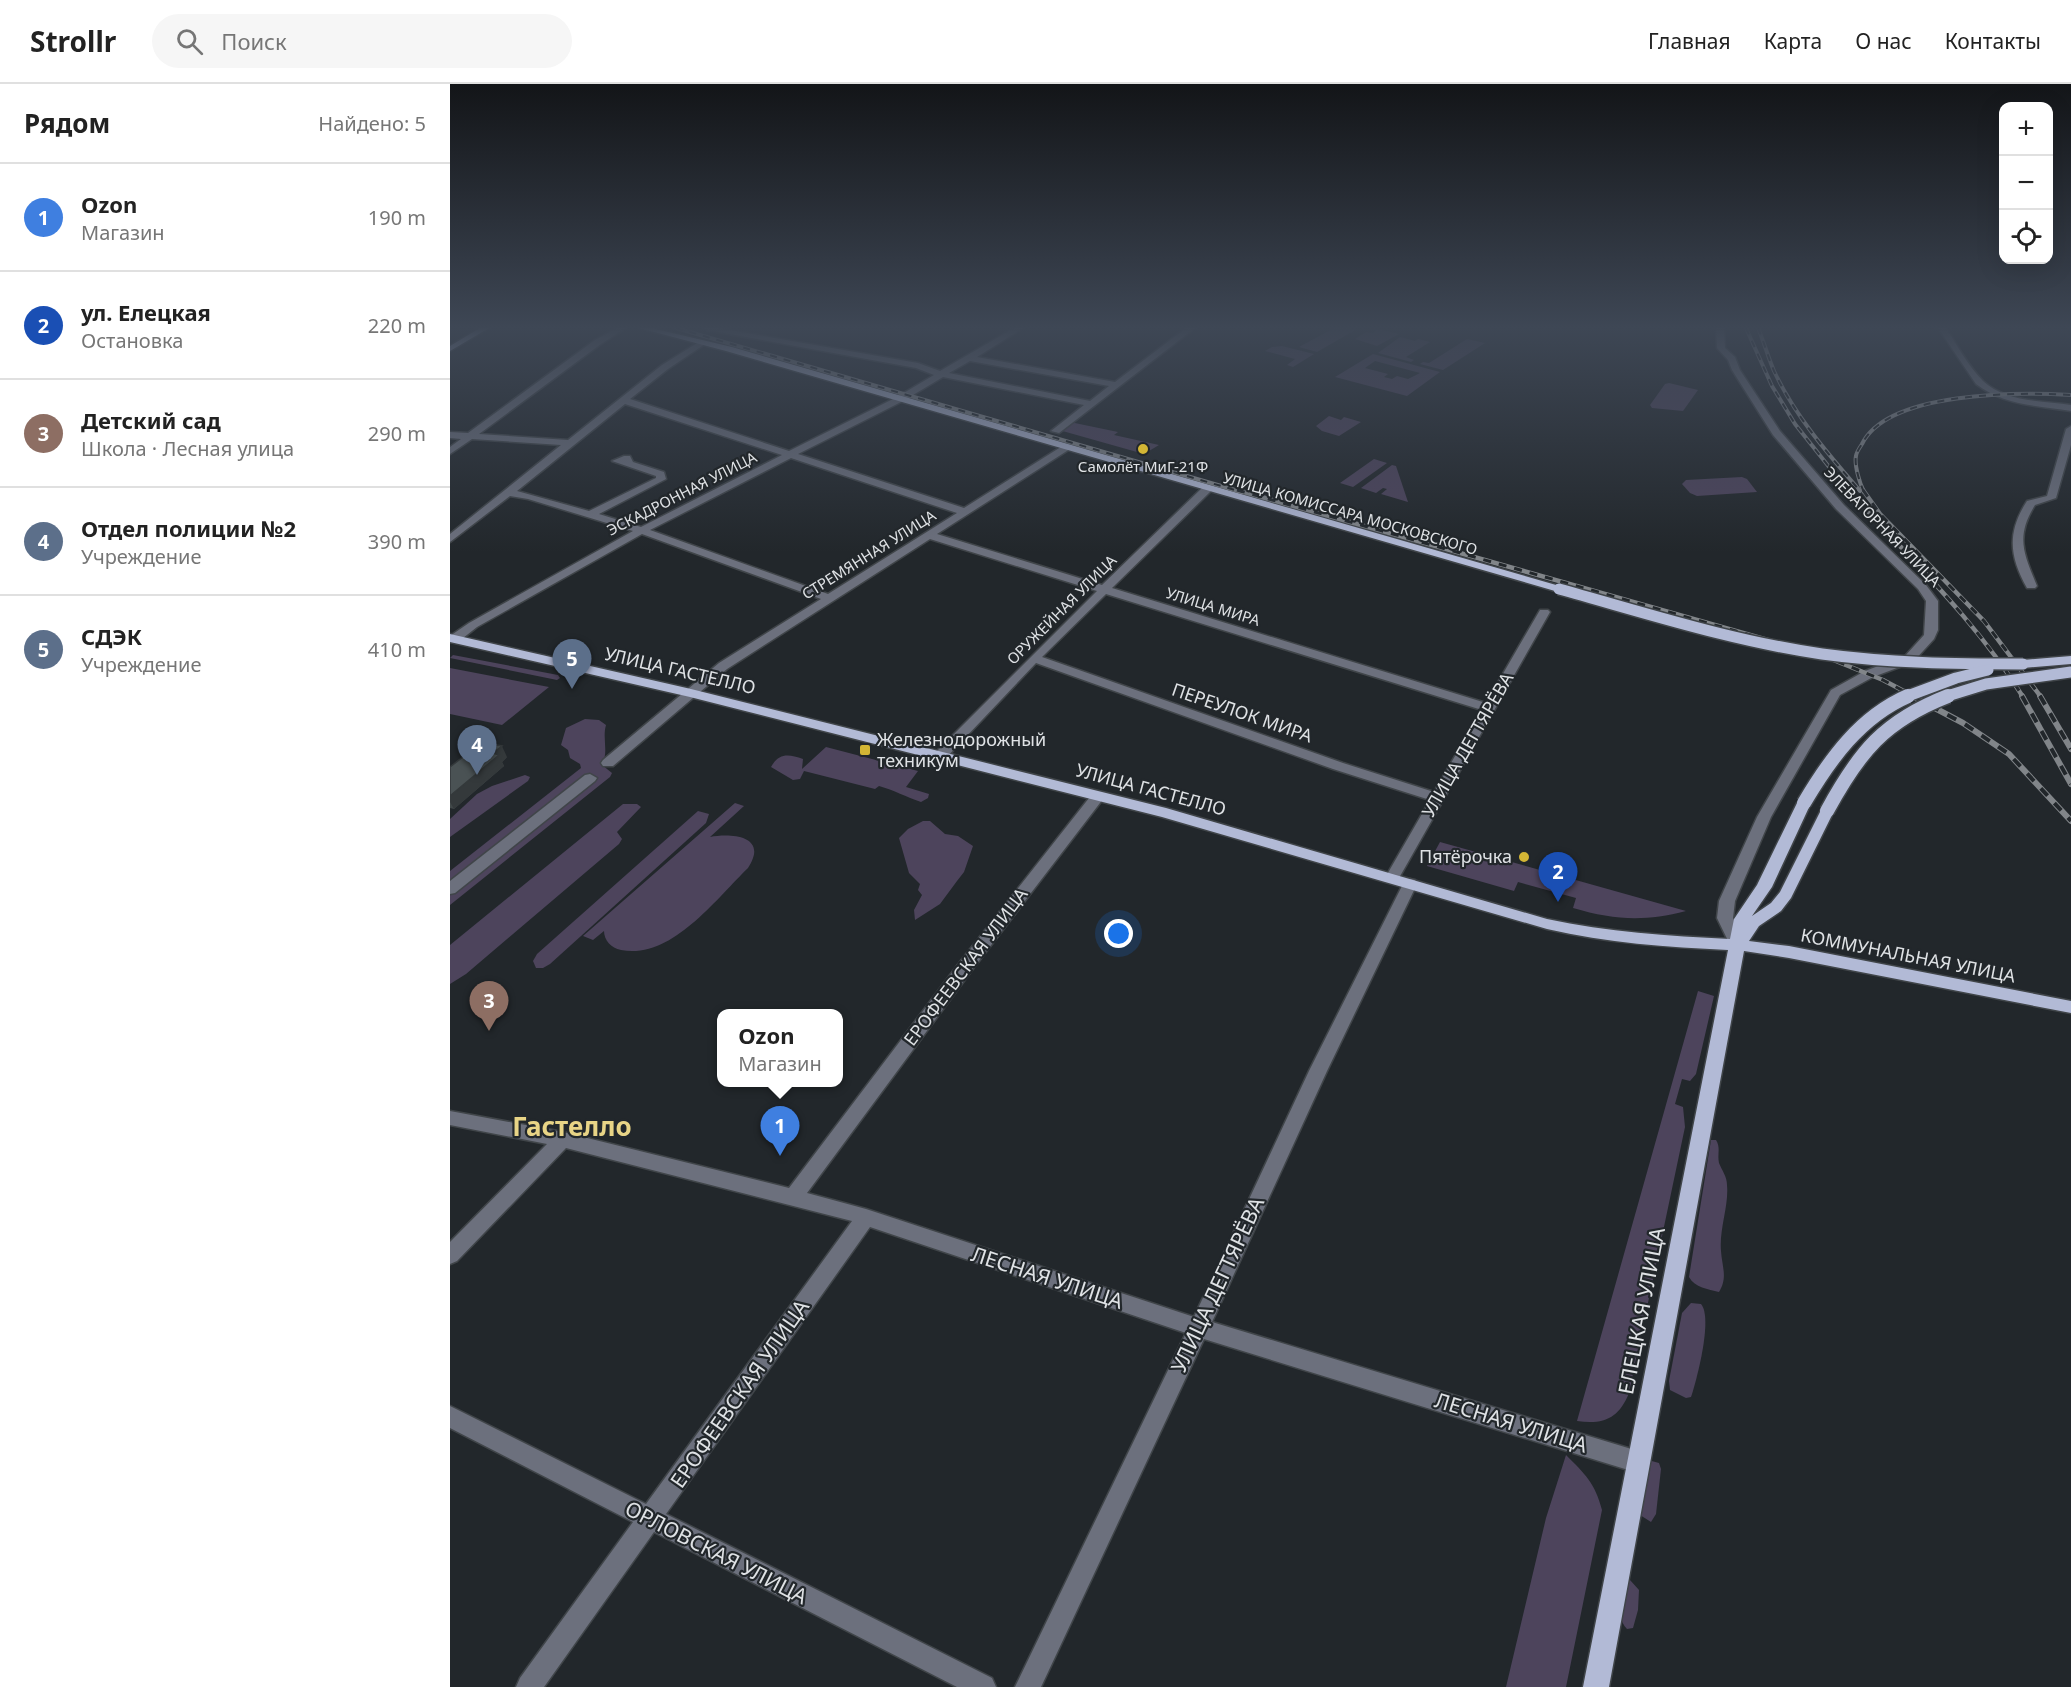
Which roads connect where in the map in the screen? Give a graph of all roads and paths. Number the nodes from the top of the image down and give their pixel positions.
1 (515, 403) edge
2 (619, 403) edge
3 (632, 403) edge
4 (893, 403) edge
5 (913, 403) edge
6 (1086, 403) edge
7 (1757, 403) edge
8 (2044, 403) edge
9 (1092, 404) joint
10 (2071, 408) edge
11 (2071, 429) edge
12 (1056, 431) dead end
13 (450, 435) edge
14 (470, 436) junction
15 (569, 443) junction
16 (1067, 447) junction
17 (450, 451) edge
18 (791, 455) junction
19 (628, 464) dead end
20 (1207, 489) junction
21 (507, 492) junction
22 (965, 513) junction
23 (590, 514) junction
24 (642, 530) junction
25 (928, 535) junction
26 (450, 539) edge
27 (2031, 586) dead end
28 (1104, 589) junction
29 (829, 598) junction
30 (1544, 612) dead end
31 (452, 638) edge
32 (1034, 658) junction
33 (2071, 660) edge
34 (2023, 664) junction
35 (2071, 672) edge
36 (691, 693) junction
37 (1488, 708) junction
38 (940, 756) junction
39 (608, 763) dead end
40 (590, 778) dead end
41 (1098, 796) junction
42 (1439, 798) junction
43 (1401, 881) junction
44 (450, 889) edge
45 (1738, 945) junction
46 (2071, 1007) edge
47 (450, 1118) edge
48 (562, 1140) junction
49 (793, 1197) junction
50 (866, 1217) junction
51 (450, 1255) edge
52 (1199, 1328) junction
53 (450, 1417) edge
54 (1638, 1462) junction
55 (650, 1520) junction
56 (529, 1687) edge
57 (983, 1687) edge
58 (1028, 1687) edge
59 (1596, 1687) edge

1 - 14 street
2 - 15 street
3 - 18 street
4 - 18 street, ЭСКАДРОННАЯ УЛИЦА
5 - 16 main road, УЛИЦА КОМИССАРА МОСКОВСКОГО
6 - 9 street
7 - 45 street, ЭЛЕВАТОРНАЯ УЛИЦА
8 - 10 street
9 - 12 street
11 - 27 street
13 - 14 street
14 - 15 street
14 - 17 street
15 - 21 street
16 - 20 main road, УЛИЦА КОМИССАРА МОСКОВСКОГО
16 - 22 street, СТРЕМЯННАЯ УЛИЦА
18 - 22 street
18 - 24 street, ЭСКАДРОННАЯ УЛИЦА
19 - 23 street
20 - 28 street, ОРУЖЕЙНАЯ УЛИЦА
20 - 34 main road, УЛИЦА КОМИССАРА МОСКОВСКОГО, bridge
21 - 23 street
21 - 26 street
22 - 25 street, СТРЕМЯННАЯ УЛИЦА
23 - 24 street
24 - 29 street
24 - 31 street, ЭСКАДРОННАЯ УЛИЦА
25 - 28 street, УЛИЦА МИРА
25 - 29 street, СТРЕМЯННАЯ УЛИЦА
28 - 32 street, ОРУЖЕЙНАЯ УЛИЦА
28 - 37 street, УЛИЦА МИРА
29 - 36 street, СТРЕМЯННАЯ УЛИЦА
30 - 37 street, УЛИЦА ДЕГТЯРЁВА
31 - 36 main road, УЛИЦА ГАСТЕЛЛО
32 - 38 street, ОРУЖЕЙНАЯ УЛИЦА
32 - 42 street, ПЕРЕУЛОК МИРА
33 - 34 main road
34 - 45 main road, ЕЛЕЦКАЯ УЛИЦА, bridge
35 - 45 main road, bridge
36 - 38 main road, УЛИЦА ГАСТЕЛЛО
36 - 39 street, СТРЕМЯННАЯ УЛИЦА
37 - 42 street, УЛИЦА ДЕГТЯРЁВА
38 - 41 main road, УЛИЦА ГАСТЕЛЛО
40 - 44 street
41 - 43 main road, УЛИЦА ГАСТЕЛЛО
41 - 49 street, ЕРОФЕЕВСКАЯ УЛИЦА
42 - 43 street, УЛИЦА ДЕГТЯРЁВА
43 - 45 main road, УЛИЦА ГАСТЕЛЛО
43 - 52 street, УЛИЦА ДЕГТЯРЁВА
45 - 46 main road, КОММУНАЛЬНАЯ УЛИЦА
45 - 54 main road, ЕЛЕЦКАЯ УЛИЦА
47 - 48 street, ЛЕСНАЯ УЛИЦА
48 - 49 street, ЛЕСНАЯ УЛИЦА
48 - 51 street
49 - 50 street, ЛЕСНАЯ УЛИЦА
50 - 52 street, ЛЕСНАЯ УЛИЦА
50 - 55 street, ЕРОФЕЕВСКАЯ УЛИЦА
52 - 54 street, ЛЕСНАЯ УЛИЦА
52 - 58 street, УЛИЦА ДЕГТЯРЁВА
53 - 55 street, ОРЛОВСКАЯ УЛИЦА
54 - 59 main road, ЕЛЕЦКАЯ УЛИЦА
55 - 56 street, ЕРОФЕЕВСКАЯ УЛИЦА
55 - 57 street, ОРЛОВСКАЯ УЛИЦА

